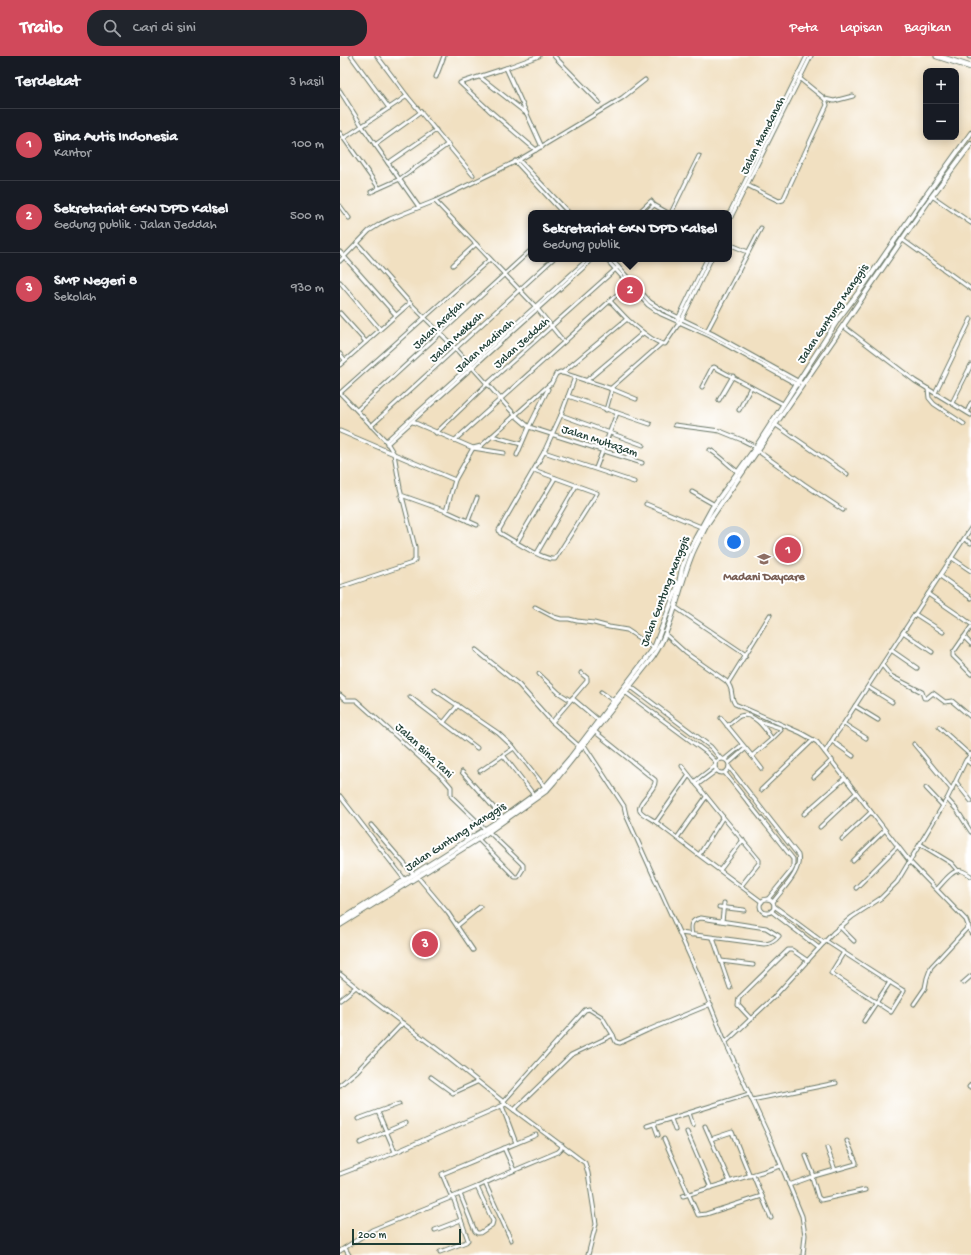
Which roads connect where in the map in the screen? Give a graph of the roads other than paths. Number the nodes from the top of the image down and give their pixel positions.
1 (350, 56) edge
2 (377, 56) edge
3 (444, 56) edge
4 (539, 56) edge
5 (554, 56) edge
6 (807, 56) edge
7 (811, 56) edge
8 (938, 56) edge
9 (506, 68) junction
10 (971, 68) edge
11 (436, 77) dead end
12 (480, 77) junction
13 (799, 78) junction
14 (645, 80) dead end
15 (340, 91) edge
16 (406, 96) junction
17 (853, 96) dead end
18 (825, 99) junction
19 (599, 102) dead end
20 (390, 108) junction
21 (421, 112) junction
22 (527, 114) junction
23 (362, 126) junction
24 (436, 130) junction
25 (340, 133) edge
26 (971, 133) edge
27 (344, 138) junction
28 (448, 144) junction
29 (971, 144) edge
30 (375, 145) junction
31 (542, 147) junction
32 (536, 150) junction
33 (699, 156) dead end
34 (517, 161) junction
35 (388, 163) junction
36 (473, 175) dead end
37 (400, 180) junction
38 (747, 185) junction
39 (379, 188) junction
40 (371, 192) dead end
41 (932, 196) junction
42 (434, 201) junction
43 (654, 205) junction
44 (340, 206) edge
45 (419, 207) junction
46 (560, 210) edge
47 (566, 210) edge
48 (642, 210) edge
49 (649, 210) edge
50 (663, 210) edge
51 (671, 210) edge
52 (731, 210) edge
53 (732, 216) edge
54 (349, 218) dead end
55 (971, 224) edge
56 (761, 228) dead end
57 (903, 240) junction
58 (357, 243) junction
59 (476, 244) junction
60 (732, 245) edge
61 (340, 252) edge
62 (748, 252) junction
63 (528, 253) edge
64 (344, 257) junction
65 (490, 259) junction
66 (340, 261) edge
67 (550, 262) edge
68 (585, 262) edge
69 (589, 262) edge
70 (610, 262) edge
71 (613, 262) edge
72 (706, 262) edge
73 (709, 262) edge
74 (453, 265) dead end
75 (617, 268) junction
76 (504, 275) junction
77 (340, 282) edge
78 (630, 283) junction
79 (864, 285) junction
80 (869, 288) junction
81 (971, 289) edge
82 (520, 290) junction
83 (610, 301) junction
84 (410, 303) junction
85 (536, 307) junction
86 (340, 313) edge
87 (396, 315) junction
88 (425, 318) junction
89 (627, 319) junction
90 (971, 319) edge
91 (679, 320) junction
92 (552, 326) junction
93 (843, 326) junction
94 (380, 329) junction
95 (707, 331) junction
96 (643, 333) junction
97 (441, 334) junction
98 (366, 342) junction
99 (564, 342) junction
100 (661, 344) junction
101 (456, 349) junction
102 (340, 354) edge
103 (345, 360) junction
104 (340, 365) edge
105 (971, 365) edge
106 (471, 366) junction
107 (562, 373) junction
108 (733, 376) junction
109 (575, 377) junction
110 (586, 381) junction
111 (551, 383) junction
112 (487, 384) junction
113 (800, 384) junction
114 (702, 387) dead end
115 (751, 387) junction
116 (611, 389) junction
117 (928, 389) junction
118 (340, 393) edge
119 (935, 393) junction
120 (568, 396) junction
121 (501, 399) junction
122 (636, 399) dead end
123 (719, 400) dead end
124 (952, 403) junction
125 (971, 403) edge
126 (783, 404) junction
127 (357, 410) junction
128 (606, 410) junction
129 (739, 410) dead end
130 (967, 412) junction
131 (617, 413) junction
132 (515, 415) junction
133 (561, 415) junction
134 (971, 415) edge
135 (411, 422) junction
136 (650, 424) dead end
137 (964, 424) dead end
138 (675, 425) dead end
139 (776, 425) junction
140 (371, 426) junction
141 (529, 427) junction
142 (340, 431) edge
143 (436, 432) junction
144 (610, 432) junction
145 (553, 434) junction
146 (492, 436) junction
147 (455, 440) junction
148 (386, 443) junction
149 (521, 444) junction
150 (643, 445) dead end
151 (473, 448) junction
152 (757, 449) junction
153 (603, 450) junction
154 (710, 450) dead end
155 (544, 452) junction
156 (504, 453) dead end
157 (394, 454) junction
158 (518, 455) dead end
159 (642, 462) dead end
160 (596, 468) junction
161 (534, 470) junction
162 (738, 472) junction
163 (846, 474) dead end
164 (555, 478) junction
165 (455, 480) junction
166 (634, 482) dead end
167 (576, 486) junction
168 (692, 492) dead end
169 (401, 495) junction
170 (477, 498) dead end
171 (646, 504) dead end
172 (715, 504) junction
173 (843, 510) dead end
174 (446, 511) junction
175 (468, 521) junction
176 (477, 525) dead end
177 (701, 527) junction
178 (971, 528) edge
179 (964, 539) junction
180 (517, 542) junction
181 (971, 543) edge
182 (537, 553) junction
183 (952, 558) junction
184 (971, 571) edge
185 (940, 576) junction
186 (340, 588) edge
187 (928, 594) junction
188 (971, 598) edge
189 (535, 607) dead end
190 (675, 607) junction
191 (914, 614) junction
192 (770, 615) dead end
193 (971, 624) edge
194 (971, 627) edge
195 (903, 632) junction
196 (942, 632) dead end
197 (665, 634) junction
198 (964, 637) junction
199 (971, 644) edge
200 (654, 648) junction
201 (476, 650) dead end
202 (891, 650) junction
203 (932, 652) dead end
204 (746, 655) junction
205 (882, 665) junction
206 (917, 668) dead end
207 (581, 673) dead end
208 (539, 674) dead end
209 (971, 674) edge
210 (728, 683) junction
211 (630, 686) junction
212 (868, 687) junction
213 (435, 690) dead end
214 (601, 692) dead end
215 (625, 692) junction
216 (340, 696) edge
217 (410, 697) dead end
218 (571, 699) junction
219 (614, 701) junction
220 (892, 702) dead end
221 (458, 705) junction
222 (855, 706) junction
223 (971, 717) edge
224 (721, 718) dead end
225 (598, 720) junction
226 (758, 720) junction
227 (878, 720) dead end
228 (444, 722) junction
229 (552, 722) junction
230 (844, 724) junction
231 (727, 726) junction
232 (939, 726) dead end
233 (594, 731) junction
234 (866, 738) dead end
235 (772, 739) junction
236 (813, 740) junction
237 (832, 741) junction
238 (742, 744) junction
239 (914, 744) dead end
240 (582, 746) junction
241 (477, 748) dead end
242 (514, 748) junction
243 (745, 749) junction
244 (826, 752) junction
245 (503, 755) junction
246 (970, 755) edge
247 (752, 756) junction
248 (853, 756) dead end
249 (721, 759) junction
250 (726, 760) junction
251 (832, 760) junction
252 (966, 760) junction
253 (729, 763) junction
254 (716, 764) junction
255 (971, 764) edge
256 (682, 766) dead end
257 (729, 767) junction
258 (762, 769) dead end
259 (717, 770) junction
260 (480, 771) dead end
261 (462, 772) dead end
262 (725, 773) junction
263 (689, 775) junction
264 (814, 777) dead end
265 (845, 778) junction
266 (956, 782) junction
267 (696, 783) junction
268 (545, 787) junction
269 (926, 788) dead end
270 (761, 790) dead end
271 (952, 790) junction
272 (856, 793) junction
273 (534, 795) junction
274 (340, 796) edge
275 (706, 797) junction
276 (947, 799) junction
277 (971, 801) edge
278 (943, 806) junction
279 (871, 812) junction
280 (804, 814) dead end
281 (723, 817) junction
282 (503, 818) junction
283 (656, 822) junction
284 (371, 826) dead end
285 (820, 827) dead end
286 (885, 830) junction
287 (487, 831) junction
288 (971, 832) edge
289 (677, 838) junction
290 (478, 839) junction
291 (842, 839) dead end
292 (743, 840) junction
293 (920, 844) junction
294 (898, 846) junction
295 (699, 855) junction
296 (853, 861) dead end
297 (910, 862) junction
298 (720, 870) junction
299 (958, 871) junction
300 (415, 875) junction
301 (971, 876) edge
302 (405, 880) junction
303 (784, 880) junction
304 (788, 883) junction
305 (742, 886) junction
306 (856, 888) dead end
307 (937, 889) junction
308 (768, 899) junction
309 (762, 902) junction
310 (773, 902) junction
311 (724, 903) dead end
312 (774, 906) junction
313 (480, 907) dead end
314 (719, 907) dead end
315 (724, 907) junction
316 (744, 910) dead end
317 (771, 911) junction
318 (340, 921) edge
319 (722, 922) junction
320 (795, 922) junction
321 (340, 925) edge
322 (457, 926) junction
323 (969, 926) junction
324 (792, 927) junction
325 (840, 927) junction
326 (680, 933) junction
327 (971, 933) edge
328 (692, 935) junction
329 (713, 938) junction
330 (854, 941) dead end
331 (825, 942) junction
332 (819, 948) junction
333 (473, 950) dead end
334 (844, 952) junction
335 (721, 961) junction
336 (808, 961) junction
337 (754, 965) dead end
338 (340, 974) edge
339 (971, 976) edge
340 (890, 982) junction
341 (963, 983) dead end
342 (356, 987) junction
343 (730, 988) dead end
344 (340, 1000) edge
345 (877, 1002) junction
346 (711, 1004) junction
347 (914, 1004) dead end
348 (751, 1019) junction
349 (864, 1021) dead end
350 (403, 1023) junction
351 (613, 1035) junction
352 (726, 1042) junction
353 (431, 1077) dead end
354 (478, 1082) junction
355 (836, 1083) dead end
356 (340, 1085) edge
357 (749, 1094) junction
358 (752, 1100) junction
359 (399, 1104) dead end
360 (504, 1104) junction
361 (514, 1110) junction
362 (378, 1112) junction
363 (689, 1113) junction
364 (358, 1119) dead end
365 (671, 1119) junction
366 (406, 1123) dead end
367 (654, 1124) junction
368 (693, 1125) dead end
369 (646, 1126) dead end
370 (705, 1126) dead end
371 (675, 1130) dead end
372 (386, 1132) junction
373 (686, 1132) dead end
374 (658, 1134) dead end
375 (536, 1135) dead end
376 (664, 1139) dead end
377 (711, 1139) junction
378 (847, 1140) dead end
379 (360, 1143) dead end
380 (516, 1143) junction
381 (562, 1145) junction
382 (504, 1148) junction
383 (827, 1148) dead end
384 (395, 1152) junction
385 (806, 1156) dead end
386 (781, 1166) junction
387 (514, 1170) junction
388 (835, 1170) junction
389 (340, 1174) edge
390 (752, 1175) junction
391 (813, 1176) junction
392 (730, 1182) junction
393 (485, 1183) junction
394 (789, 1185) junction
395 (477, 1187) junction
396 (711, 1188) junction
397 (865, 1190) dead end
398 (460, 1194) junction
399 (688, 1195) junction
400 (683, 1196) dead end
401 (762, 1196) junction
402 (452, 1197) junction
403 (771, 1218) dead end
404 (461, 1220) junction
405 (435, 1230) dead end
406 (511, 1240) dead end
407 (345, 1248) junction
408 (340, 1251) edge
409 (440, 1252) dead end
410 (349, 1255) edge
411 (588, 1255) edge
412 (802, 1255) edge

1 - 20 street
2 - 16 street
3 - 11 street
4 - 9 street
5 - 19 street
6 - 13 street, Jalan Hamdanah
7 - 13 street, Jalan Hamdanah
8 - 10 main road
9 - 12 street
9 - 22 street
12 - 22 street
12 - 32 street
13 - 18 street
13 - 38 street, Jalan Hamdanah
13 - 52 street, Jalan Hamdanah
14 - 31 street
15 - 23 street
16 - 20 street
16 - 21 street
17 - 18 street
18 - 38 street
20 - 23 street
21 - 24 street
21 - 30 street
22 - 31 street
23 - 27 street
23 - 30 street
24 - 28 street
24 - 35 street
25 - 27 street
26 - 79 street, Jalan Guntung Manggis
27 - 39 street
28 - 36 street
28 - 37 street
29 - 41 street, Jalan Guntung Manggis
30 - 35 street
31 - 32 street
32 - 34 street
33 - 51 street
34 - 42 street
34 - 46 street
34 - 47 street
35 - 37 street
37 - 39 street
37 - 45 street
38 - 53 street, Jalan Hamdanah
39 - 40 street
41 - 55 street
41 - 57 street, Jalan Guntung Manggis
42 - 45 street
42 - 59 street
43 - 48 street
43 - 49 street
43 - 50 street
44 - 54 street
45 - 58 street
56 - 62 street
57 - 80 street, Jalan Guntung Manggis
57 - 81 street
58 - 64 street
58 - 84 street
59 - 65 street
59 - 74 street
60 - 62 street
61 - 64 street
62 - 95 street
63 - 76 street, Jalan Arafah
64 - 66 street
64 - 87 street
65 - 76 street
65 - 88 street
67 - 82 street, Jalan Mekkah
68 - 85 street, Jalan Madinah
69 - 85 street, Jalan Madinah
70 - 75 street
71 - 75 street
72 - 91 street
73 - 91 street
75 - 78 street
75 - 92 street, Jalan Jeddah
76 - 82 street
76 - 97 street, Jalan Arafah
77 - 94 street
78 - 83 street
78 - 91 street
79 - 80 street
79 - 113 street, Jalan Guntung Manggis
80 - 93 street, Jalan Guntung Manggis
82 - 85 street
82 - 101 street, Jalan Mekkah
83 - 89 street
83 - 99 street
84 - 87 street
84 - 88 street
85 - 92 street
85 - 106 street, Jalan Madinah
86 - 98 street
87 - 94 street
88 - 97 street
88 - 118 street
89 - 96 street
89 - 107 street
90 - 119 street
91 - 95 street
91 - 100 street
91 - 113 street
92 - 99 street
92 - 112 street, Jalan Jeddah
93 - 113 street, Jalan Guntung Manggis
93 - 117 street
94 - 98 street
95 - 113 street
96 - 100 street
96 - 110 street
97 - 101 street
97 - 127 street, Jalan Arafah
98 - 103 street
99 - 121 street
100 - 116 street
101 - 106 street
101 - 140 street, Jalan Mekkah
102 - 103 street
103 - 104 street
105 - 124 street
106 - 112 street
106 - 135 street, Jalan Madinah
107 - 109 street
107 - 111 street
108 - 114 street
108 - 115 street
108 - 123 street
109 - 110 street
109 - 120 street
110 - 116 street
111 - 132 street
111 - 141 street
112 - 121 street
112 - 143 street, Jalan Jeddah
113 - 126 street, Jalan Guntung Manggis
113 - 139 street, Jalan Guntung Manggis
115 - 126 street
115 - 129 street
116 - 122 street
116 - 128 street
117 - 119 street
117 - 137 street
118 - 127 street
119 - 124 street
120 - 128 street
120 - 133 street
121 - 132 street
121 - 147 street
124 - 130 street
125 - 130 street
126 - 152 street, Jalan Guntung Manggis
127 - 140 street
128 - 131 street
130 - 134 street
131 - 136 street
131 - 144 street
132 - 141 street
132 - 146 street
133 - 144 street
133 - 145 street
135 - 143 street
135 - 148 street, Jalan Madinah
138 - 152 street
139 - 152 street, Jalan Guntung Manggis
139 - 163 street
140 - 148 street
141 - 145 street, Jalan Multazam
141 - 149 street
142 - 157 street
143 - 147 street
144 - 150 street
144 - 153 street
145 - 153 street, Jalan Multazam
145 - 155 street
146 - 149 street
146 - 151 street
147 - 151 street
148 - 157 street
149 - 158 street
151 - 156 street
151 - 165 street
152 - 162 street, Jalan Guntung Manggis
152 - 173 street
152 - 190 street, Jalan Guntung Manggis
153 - 159 street, Jalan Multazam
153 - 160 street
154 - 162 street
155 - 160 street
155 - 161 street
157 - 165 street
157 - 169 street
160 - 166 street
161 - 164 street
161 - 180 street
162 - 172 street, Jalan Guntung Manggis
164 - 167 street
164 - 180 street
165 - 174 street
167 - 182 street
167 - 182 street
168 - 172 street
169 - 174 street
169 - 186 street
170 - 175 street
171 - 177 street
172 - 177 street, Jalan Guntung Manggis
174 - 175 street
175 - 176 street
177 - 200 street, Jalan Guntung Manggis
178 - 179 street
179 - 181 street
179 - 183 street
180 - 182 street
183 - 184 street
183 - 185 street
185 - 187 street
185 - 188 street
187 - 191 street
187 - 193 street
189 - 200 street
190 - 197 street, Jalan Guntung Manggis
190 - 204 street
191 - 195 street
191 - 196 street
192 - 204 street
194 - 198 street
195 - 202 street
195 - 203 street
197 - 210 street
197 - 211 street, Jalan Guntung Manggis
198 - 199 street
198 - 209 street
200 - 219 street, Jalan Guntung Manggis
201 - 229 street
202 - 205 street
202 - 206 street
204 - 210 street
205 - 212 street
205 - 223 street
207 - 218 street
208 - 218 street
210 - 236 street
211 - 215 street, Jalan Guntung Manggis
211 - 249 street
212 - 220 street
212 - 222 street
213 - 221 street
214 - 219 street
215 - 233 street, Jalan Guntung Manggis
215 - 254 street
216 - 287 street, Jalan Bina Tani
217 - 228 street
218 - 225 street
218 - 229 street
219 - 225 street, Jalan Guntung Manggis
221 - 228 street
221 - 242 street
222 - 227 street
222 - 230 street
224 - 231 street
225 - 240 street, Jalan Guntung Manggis
226 - 231 street
226 - 235 street
226 - 235 street
228 - 241 street
229 - 240 street
230 - 234 street
230 - 237 street
231 - 238 street
232 - 246 street
233 - 240 street, Jalan Guntung Manggis
233 - 283 street
235 - 247 street
236 - 244 street
236 - 270 street
237 - 244 street
237 - 248 street
238 - 243 street
238 - 250 street
239 - 271 street
240 - 268 street, Jalan Guntung Manggis
240 - 287 street, Jalan Guntung Manggis
240 - 326 street
242 - 245 street
242 - 268 street
243 - 247 street
243 - 253 street
244 - 251 street
245 - 260 street
245 - 273 street
246 - 252 street
247 - 258 street
249 - 250 street
249 - 254 street
250 - 253 street
251 - 264 street
251 - 265 street
252 - 255 street
252 - 266 street
253 - 257 street
254 - 259 street
254 - 267 street
256 - 263 street
257 - 262 street
257 - 304 street
259 - 262 street
259 - 267 street
261 - 282 street
262 - 303 street
263 - 267 street
263 - 283 street
265 - 272 street
265 - 280 street
266 - 271 street
266 - 277 street
267 - 275 street
268 - 273 street, Jalan Guntung Manggis
269 - 278 street
271 - 276 street
272 - 279 street
272 - 285 street
273 - 282 street, Jalan Guntung Manggis
274 - 302 street
275 - 281 street
275 - 289 street
276 - 278 street
276 - 288 street
278 - 293 street
279 - 286 street
279 - 291 street
281 - 292 street
281 - 295 street
282 - 287 street, Jalan Guntung Manggis
283 - 289 street
284 - 300 street
286 - 294 street
286 - 296 street
287 - 290 street, Jalan Guntung Manggis
287 - 290 street, Jalan Bina Tani
287 - 300 street, Jalan Guntung Manggis
289 - 295 street
290 - 300 street, Jalan Guntung Manggis
292 - 298 street
292 - 305 street
293 - 297 street
293 - 299 street
294 - 297 street
294 - 306 street
295 - 298 street
297 - 307 street
297 - 325 street
298 - 305 street
299 - 301 street
299 - 307 street
300 - 302 street, Jalan Guntung Manggis
300 - 321 street, Jalan Guntung Manggis
300 - 322 street
302 - 318 street, Jalan Guntung Manggis
303 - 304 street
303 - 308 street
304 - 310 street
305 - 309 street
307 - 323 street
308 - 309 street
308 - 310 street
309 - 317 street
310 - 312 street
311 - 315 street
312 - 317 street
312 - 320 street
313 - 322 street
314 - 315 street
315 - 316 street
315 - 319 street
317 - 324 street
319 - 328 street
319 - 329 street
320 - 324 street
320 - 331 street
322 - 333 street
323 - 327 street
323 - 347 street
324 - 332 street
325 - 330 street
325 - 331 street
326 - 328 street
326 - 346 street
328 - 329 street
329 - 335 street
331 - 332 street
331 - 334 street
332 - 336 street
334 - 340 street
334 - 345 street
335 - 337 street
335 - 343 street
336 - 348 street
336 - 348 street
338 - 342 street
339 - 341 street
340 - 345 street
340 - 345 street
342 - 344 street
342 - 350 street
345 - 349 street
346 - 351 street
346 - 352 street
348 - 352 street
350 - 354 street
350 - 356 street
351 - 360 street
351 - 361 street
352 - 357 street
353 - 354 street
354 - 360 street
355 - 358 street
357 - 358 street
357 - 363 street
358 - 386 street
359 - 362 street
360 - 361 street
360 - 380 street
360 - 384 street
361 - 381 street
362 - 364 street
362 - 372 street
363 - 365 street
363 - 368 street
365 - 367 street
365 - 371 street
366 - 372 street
367 - 369 street
367 - 374 street
370 - 377 street
372 - 379 street
372 - 384 street
373 - 396 street
375 - 380 street
376 - 399 street
377 - 390 street
377 - 392 street
378 - 388 street
380 - 382 street
381 - 387 street
381 - 411 street
382 - 387 street
382 - 402 street
383 - 388 street
384 - 389 street
385 - 391 street
386 - 390 street
386 - 394 street
387 - 393 street
388 - 391 street
390 - 392 street
390 - 401 street
391 - 394 street
391 - 397 street
392 - 396 street
393 - 395 street
393 - 406 street
394 - 412 street
395 - 398 street
395 - 398 street
396 - 399 street
398 - 402 street
399 - 400 street
399 - 401 street
401 - 403 street
402 - 404 street
402 - 407 street
404 - 405 street
404 - 409 street
407 - 408 street
407 - 410 street

